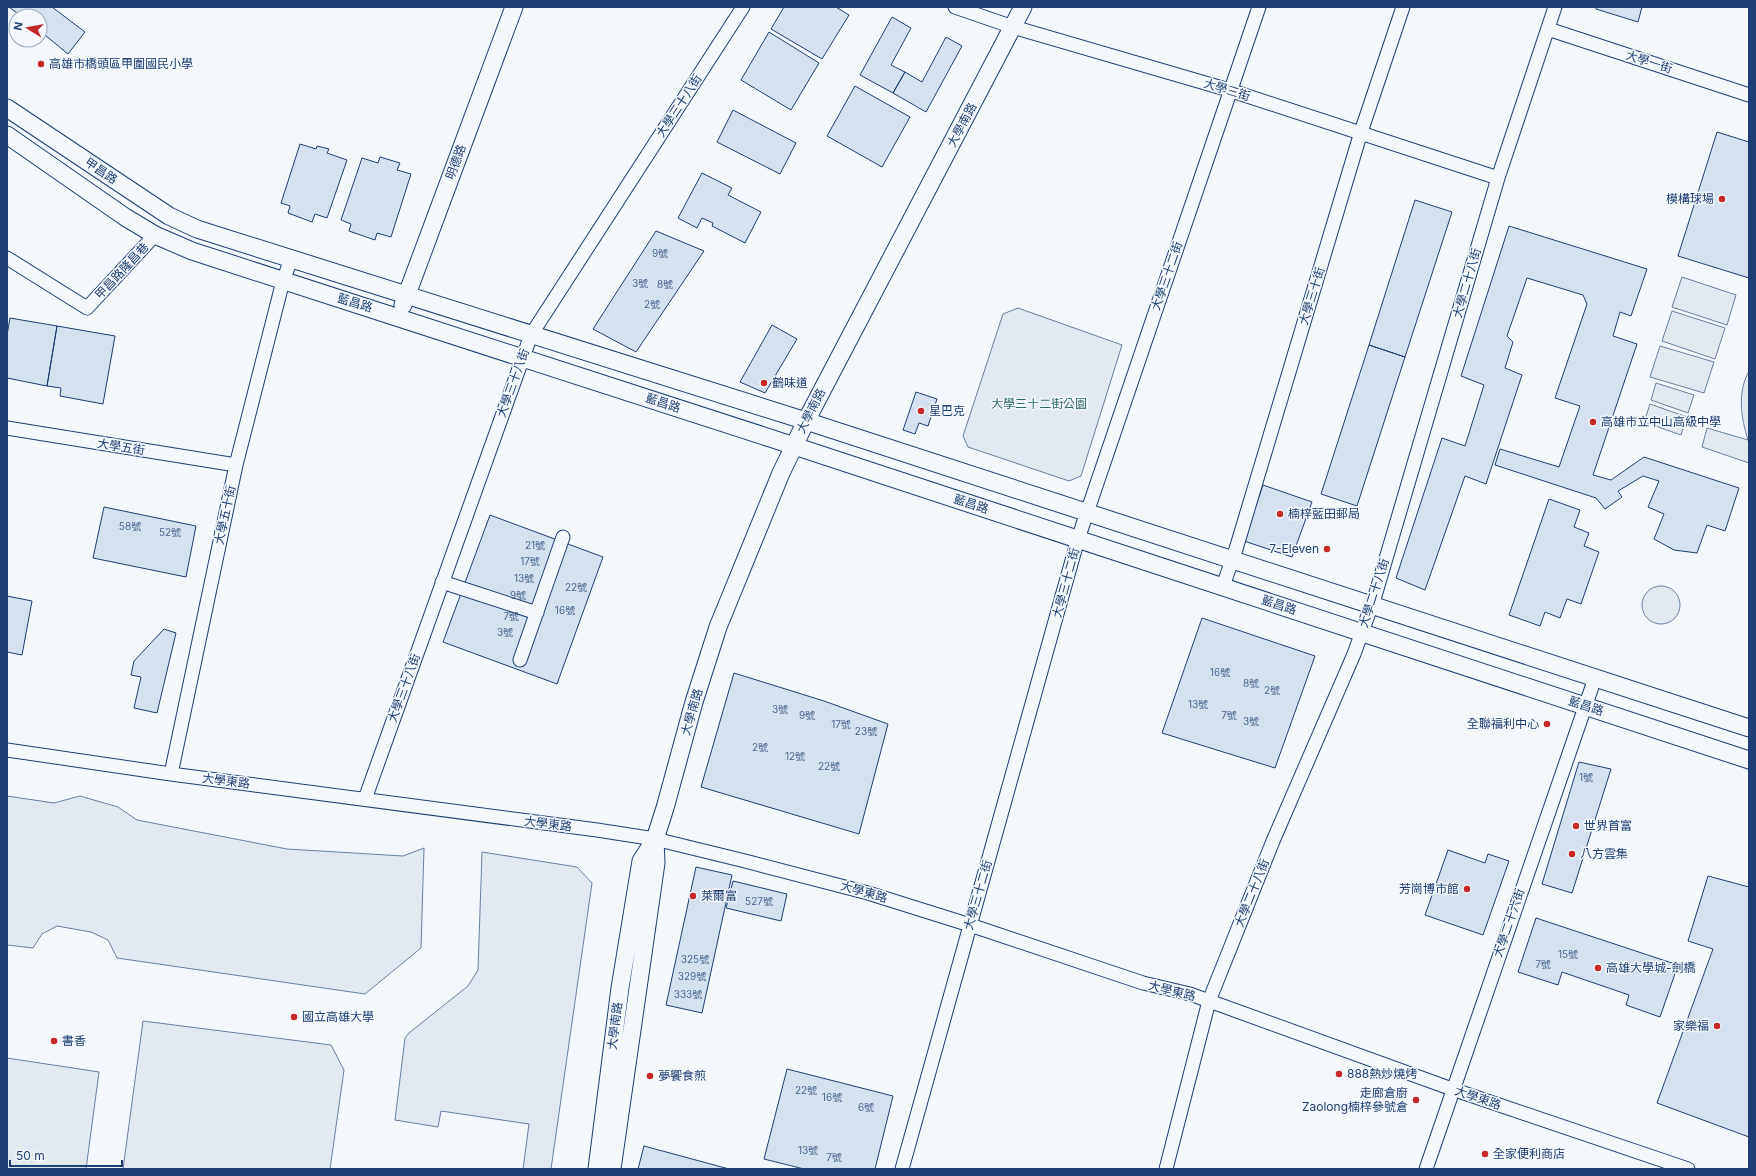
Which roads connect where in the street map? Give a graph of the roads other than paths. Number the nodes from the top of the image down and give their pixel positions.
1 (514, 7) edge
2 (743, 7) edge
3 (955, 7) edge
4 (1023, 7) edge
5 (1259, 7) edge
6 (1403, 7) edge
7 (1555, 7) edge
8 (1014, 27) junction
9 (1548, 29) junction
10 (1230, 90) junction
11 (1749, 95) edge
12 (7, 108) edge
13 (1361, 132) junction
14 (7, 135) edge
15 (1498, 178) junction
16 (197, 229) joint
17 (155, 235) junction
18 (192, 251) joint
19 (7, 258) edge
20 (291, 259) junction
21 (283, 281) junction
22 (406, 294) junction
23 (400, 317) junction
24 (531, 334) junction
25 (522, 358) junction
26 (806, 421) junction
27 (7, 428) edge
28 (794, 446) junction
29 (236, 465) junction
30 (1086, 512) junction
31 (563, 537) dead end
32 (1078, 539) junction
33 (1233, 559) junction
34 (442, 582) junction
35 (1223, 586) junction
36 (1371, 604) junction
37 (537, 613) junction
38 (1361, 632) junction
39 (520, 660) dead end
40 (1595, 678) junction
41 (1584, 706) junction
42 (1749, 728) edge
43 (7, 750) edge
44 (1749, 760) edge
45 (171, 774) junction
46 (365, 799) junction
47 (655, 839) junction
48 (970, 925) junction
49 (1209, 1001) junction
50 (1452, 1089) junction
51 (597, 1169) edge
52 (612, 1169) edge
53 (902, 1169) edge
54 (1166, 1169) edge
55 (1426, 1169) edge
56 (1688, 1169) edge

1 - 22 street, 明德路
2 - 24 street, 大學三十八街
3 - 8 street, 大學三街
4 - 8 street, 大學南路
5 - 10 street, 大學三十二街
6 - 13 street, 大學三十街
7 - 9 street, 大學二十八街
8 - 10 street, 大學三街
8 - 26 street, 大學南路
9 - 11 street, 大學一街
9 - 15 street, 大學二十八街
10 - 13 street, 大學三街
10 - 30 street, 大學三十二街
12 - 16 street, 甲昌路
13 - 15 street, 大學三街
13 - 33 street, 大學三十街
14 - 17 street, 甲昌路
15 - 36 street, 大學二十八街
16 - 20 street, 藍昌路
17 - 18 street, 甲昌路
17 - 19 street, 甲昌路隆昌巷
18 - 21 street, 藍昌路
20 - 21 street, 大學五十街
20 - 22 street, 藍昌路
21 - 23 street, 藍昌路
21 - 29 street, 大學五十街
22 - 23 street, 明德路
22 - 24 street, 藍昌路
23 - 25 street, 藍昌路
24 - 25 street, 大學三十八街
24 - 26 street, 藍昌路
25 - 28 street, 藍昌路
25 - 34 street, 大學三十八街
26 - 28 street, 大學南路
26 - 30 street, 藍昌路
27 - 29 street, 大學五街
28 - 32 street, 藍昌路
28 - 47 street, 大學南路
29 - 45 street, 大學五十街
30 - 32 street, 大學三十二街
30 - 33 street, 藍昌路
31 - 37 street
32 - 35 street, 藍昌路
32 - 48 street, 大學三十二街
33 - 35 street, 大學三十街
33 - 36 street, 藍昌路
34 - 37 street
34 - 46 street, 大學三十八街
35 - 38 street, 藍昌路
36 - 38 street, 大學二十八街
36 - 40 street, 藍昌路
37 - 39 street
38 - 41 street, 藍昌路
38 - 49 street, 大學二十八街
40 - 41 street, 大學二十六街
40 - 42 street, 藍昌路
41 - 44 street, 藍昌路
41 - 50 street, 大學二十六街
43 - 45 street, 大學東路
45 - 46 street, 大學東路
46 - 47 street, 大學東路
47 - 48 street, 大學東路
47 - 51 street, 大學南路
47 - 52 street, 大學南路
48 - 49 street, 大學東路
48 - 53 street, 大學三十二街
49 - 50 street, 大學東路
49 - 54 street, 大學二十八街
50 - 55 street, 大學二十六街
50 - 56 street, 大學東路

